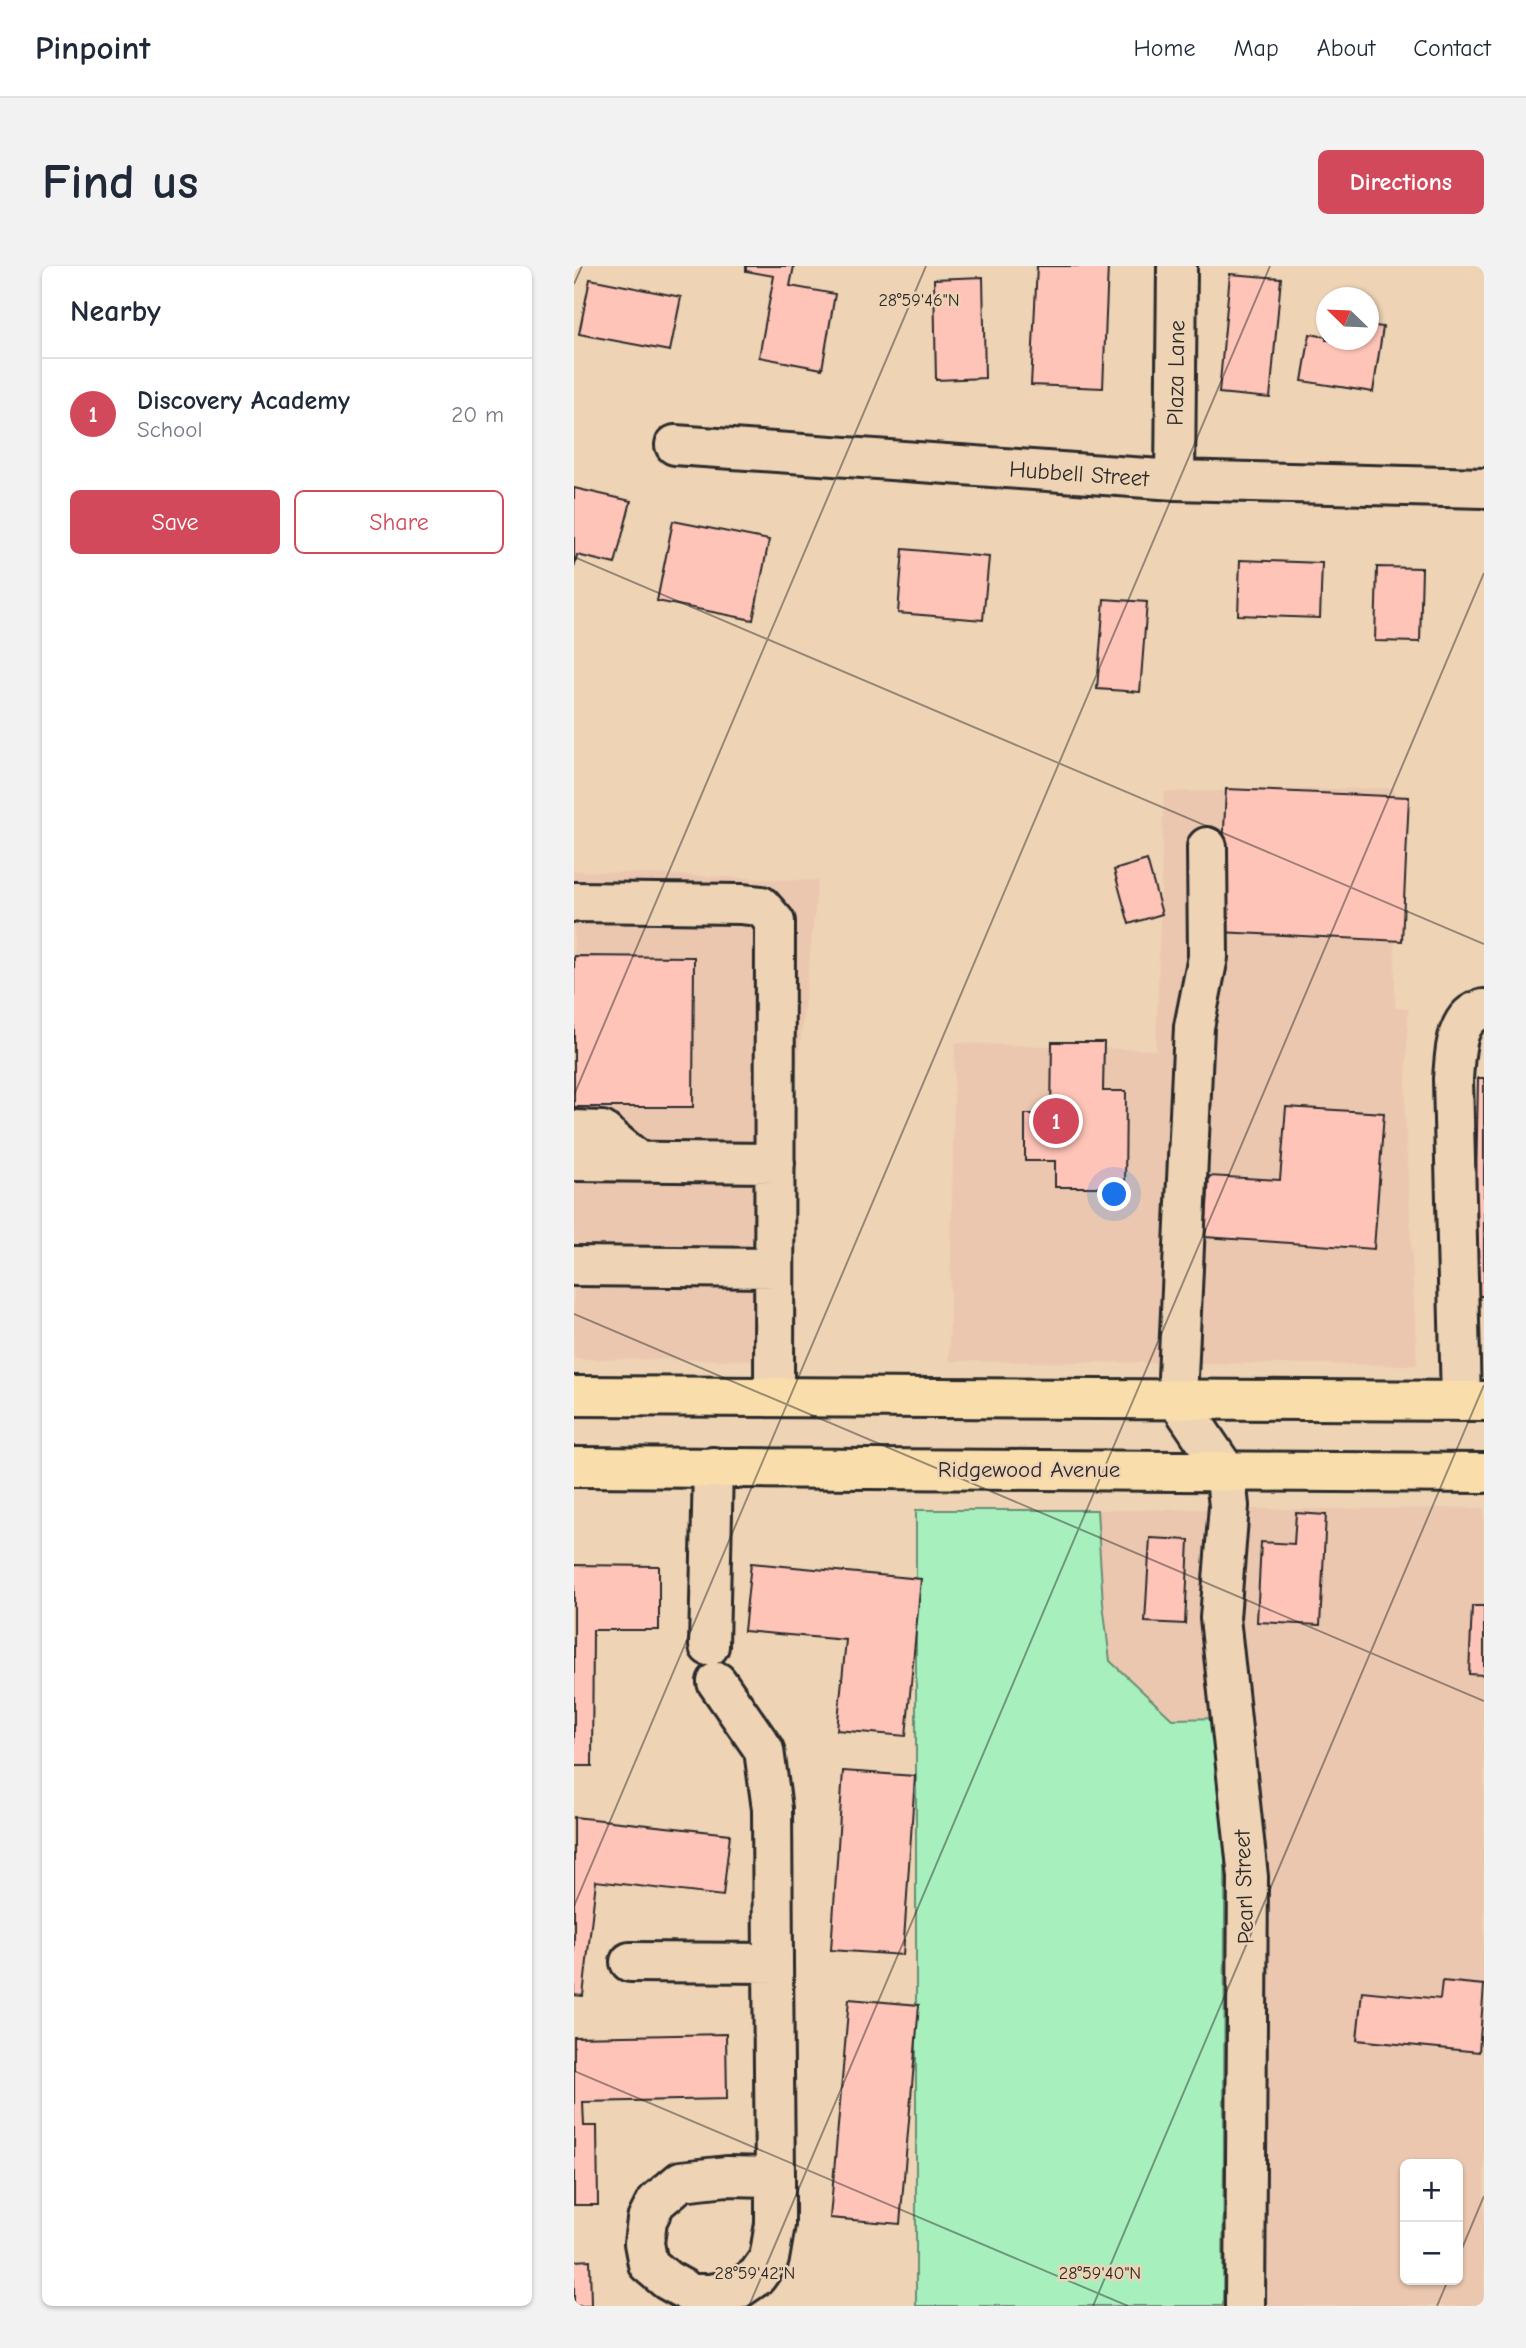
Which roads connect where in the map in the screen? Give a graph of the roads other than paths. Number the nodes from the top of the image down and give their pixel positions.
1 (1177, 266) edge
2 (675, 445) dead end
3 (1175, 480) junction
4 (1484, 488) edge
5 (1207, 847) dead end
6 (574, 902) edge
7 (1484, 1009) edge
8 (574, 1130) edge
9 (574, 1161) edge
10 (638, 1161) junction
11 (775, 1163) junction
12 (574, 1266) edge
13 (774, 1268) junction
14 (574, 1396) edge
15 (774, 1397) junction
16 (1177, 1399) junction
17 (1472, 1401) edge
18 (574, 1467) edge
19 (713, 1467) junction
20 (1225, 1470) junction
21 (1484, 1473) edge
22 (630, 1962) dead end
23 (773, 1963) junction
24 (775, 2177) dead end
25 (1245, 2306) edge

1 - 3 street, Plaza Lane
2 - 3 street, Hubbell Street
3 - 4 street, Hubbell Street
5 - 16 street
6 - 11 street
7 - 17 street
8 - 10 street
9 - 10 street
10 - 11 street
11 - 13 street
12 - 13 street
13 - 15 street
14 - 15 main road
15 - 16 main road
16 - 17 main road
16 - 20 street
18 - 19 main road, Ridgewood Avenue
19 - 20 main road, Ridgewood Avenue
19 - 23 street
20 - 21 main road, Ridgewood Avenue
20 - 25 street, Pearl Street
22 - 23 street
23 - 24 street

